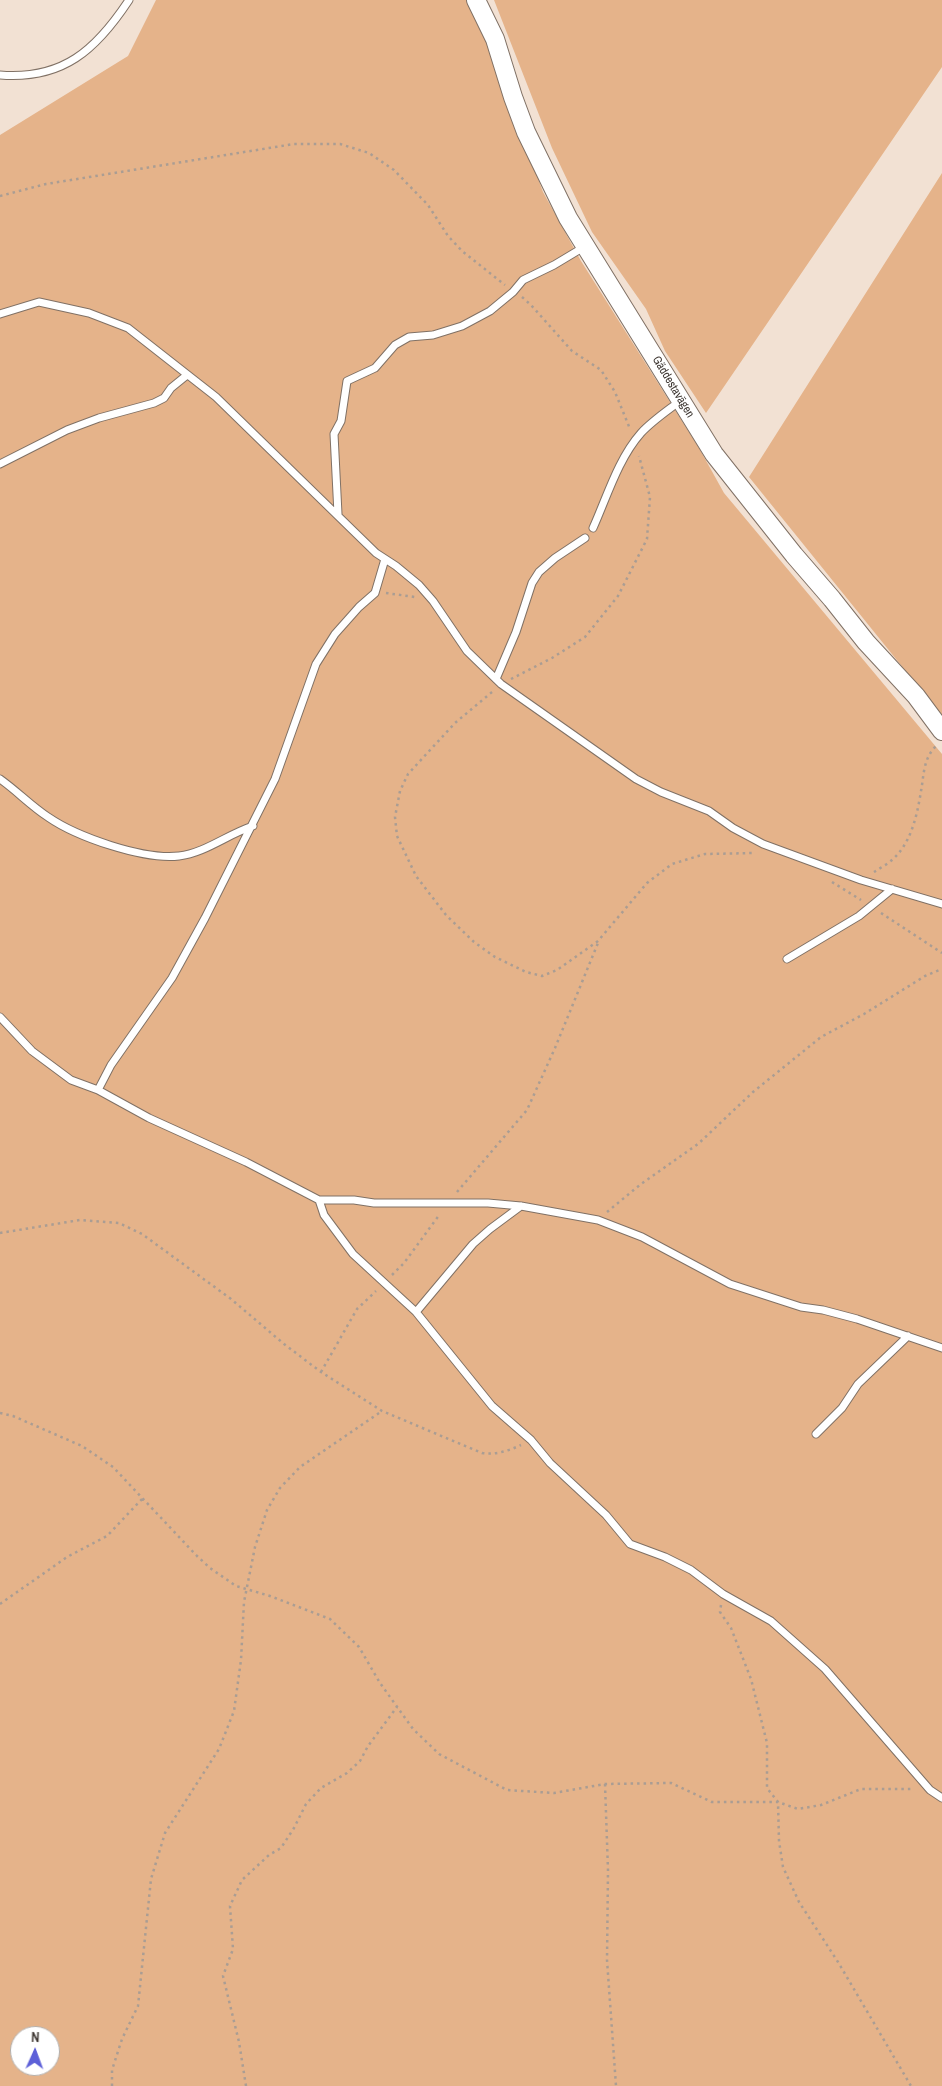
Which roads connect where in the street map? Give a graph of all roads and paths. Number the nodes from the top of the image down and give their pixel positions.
1 (129, 0) edge
2 (476, 0) edge
3 (0, 75) edge
4 (0, 196) edge
5 (587, 246) junction
6 (514, 291) junction
7 (0, 314) edge
8 (187, 375) junction
9 (680, 400) junction
10 (635, 441) junction
11 (0, 464) edge
12 (338, 514) junction
13 (593, 528) dead end
14 (584, 538) dead end
15 (385, 559) junction
16 (375, 593) junction
17 (433, 601) junction
18 (499, 681) junction
19 (942, 730) edge
20 (942, 740) edge
21 (0, 779) edge
22 (253, 826) junction
23 (759, 854) dead end
24 (825, 878) dead end
25 (861, 880) junction
26 (892, 889) junction
27 (942, 904) edge
28 (871, 906) junction
29 (598, 941) junction
30 (942, 953) edge
31 (787, 959) dead end
32 (942, 969) edge
33 (0, 1017) edge
34 (98, 1090) junction
35 (319, 1200) junction
36 (449, 1203) junction
37 (522, 1206) junction
38 (598, 1220) junction
39 (0, 1233) edge
40 (384, 1283) junction
41 (416, 1312) junction
42 (908, 1336) junction
43 (942, 1348) edge
44 (321, 1372) junction
45 (382, 1411) junction
46 (0, 1413) edge
47 (816, 1434) dead end
48 (531, 1440) junction
49 (142, 1498) junction
50 (247, 1588) junction
51 (722, 1594) junction
52 (0, 1604) edge
53 (397, 1707) junction
54 (605, 1784) junction
55 (930, 1790) junction
56 (942, 1798) edge
57 (778, 1802) junction
58 (112, 2086) edge
59 (246, 2086) edge
60 (616, 2086) edge
61 (911, 2086) edge

1 - 3 lane
2 - 5 street, Gäddestavägen
4 - 6 path
5 - 6 lane
5 - 9 street, Gäddestavägen
6 - 10 path
6 - 12 lane
7 - 8 lane
8 - 11 lane
8 - 12 lane
9 - 10 lane
9 - 19 street, Gäddestavägen
10 - 13 lane
10 - 18 path
12 - 15 lane
14 - 18 lane
15 - 16 lane
15 - 17 lane
16 - 17 path
16 - 22 lane
17 - 18 lane
18 - 25 lane
18 - 29 path
20 - 25 path
21 - 22 lane
22 - 34 lane
23 - 29 path
24 - 28 path
25 - 26 lane
26 - 27 lane
26 - 28 lane
28 - 30 path
28 - 31 lane
29 - 36 path
32 - 38 path
33 - 34 lane
34 - 35 lane
35 - 36 lane
35 - 40 lane
36 - 37 lane
36 - 40 path
37 - 38 lane
37 - 41 lane
38 - 42 lane
39 - 44 path
40 - 41 lane
40 - 44 path
41 - 48 lane
42 - 43 lane
42 - 47 lane
44 - 45 path
45 - 48 path
45 - 50 path
46 - 49 path
48 - 51 lane
49 - 50 path
49 - 52 path
50 - 53 path
50 - 58 path
51 - 55 lane
51 - 57 path
53 - 54 path
53 - 59 path
54 - 57 path
54 - 60 path
55 - 56 lane
55 - 57 path
57 - 61 path

